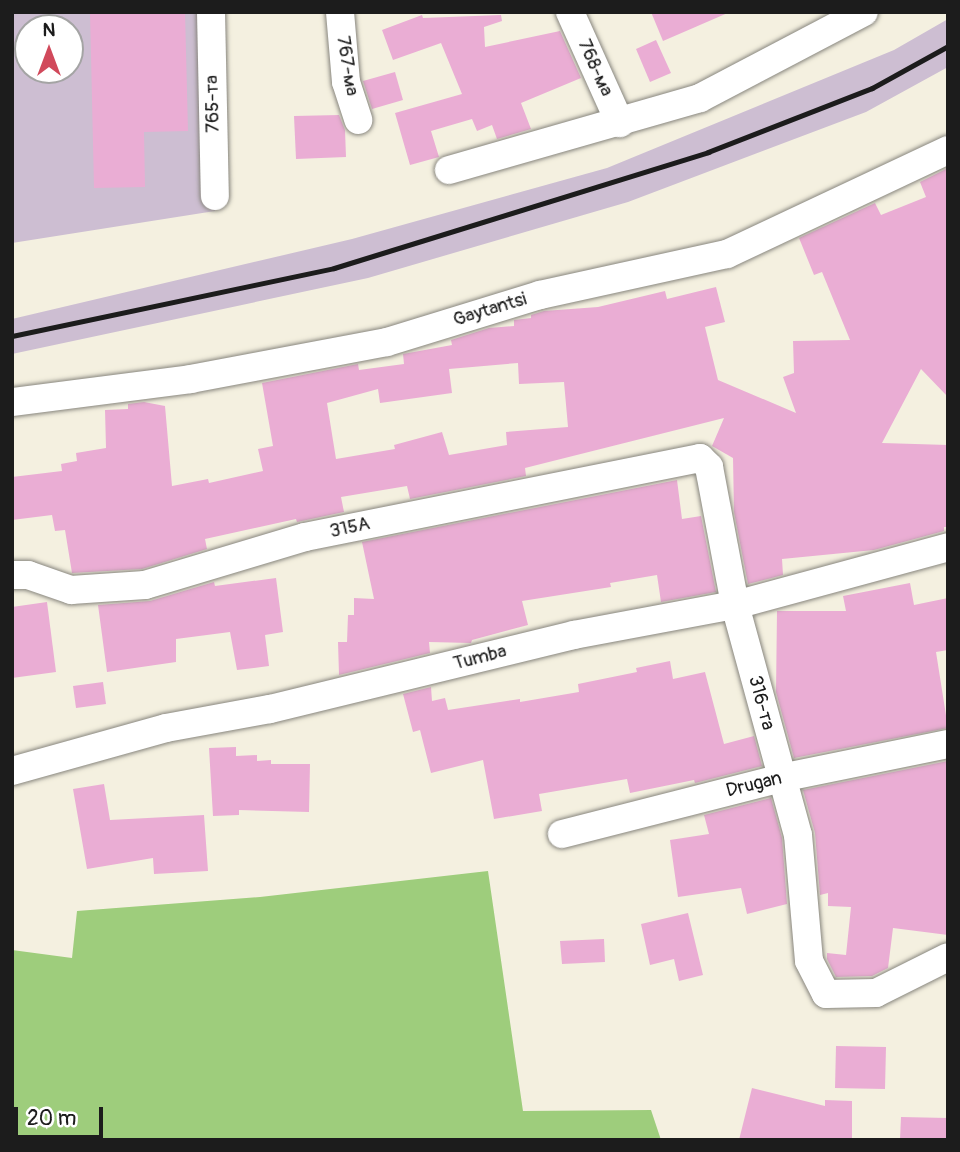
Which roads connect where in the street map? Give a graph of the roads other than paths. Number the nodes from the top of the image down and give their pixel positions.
1 (211, 12) edge
2 (340, 12) edge
3 (570, 12) edge
4 (864, 12) edge
5 (358, 120) dead end
6 (620, 123) junction
7 (948, 150) edge
8 (449, 170) dead end
9 (215, 196) dead end
10 (12, 402) edge
11 (690, 457) joint
12 (948, 547) edge
13 (12, 575) edge
14 (735, 605) junction
15 (948, 744) edge
16 (12, 771) edge
17 (781, 778) junction
18 (562, 834) dead end
19 (948, 957) edge

1 - 9 street, 765-та
2 - 5 street, 767-ма
3 - 6 street, 768-ма
4 - 6 street
6 - 8 street
7 - 10 street, Gaytantsi
11 - 13 street, 315А
11 - 14 street, 316-та
12 - 14 street, Tumba
14 - 16 street, Tumba
14 - 17 street, 316-та
15 - 17 street, Drugan
17 - 18 street, Drugan
17 - 19 street, 316-та

